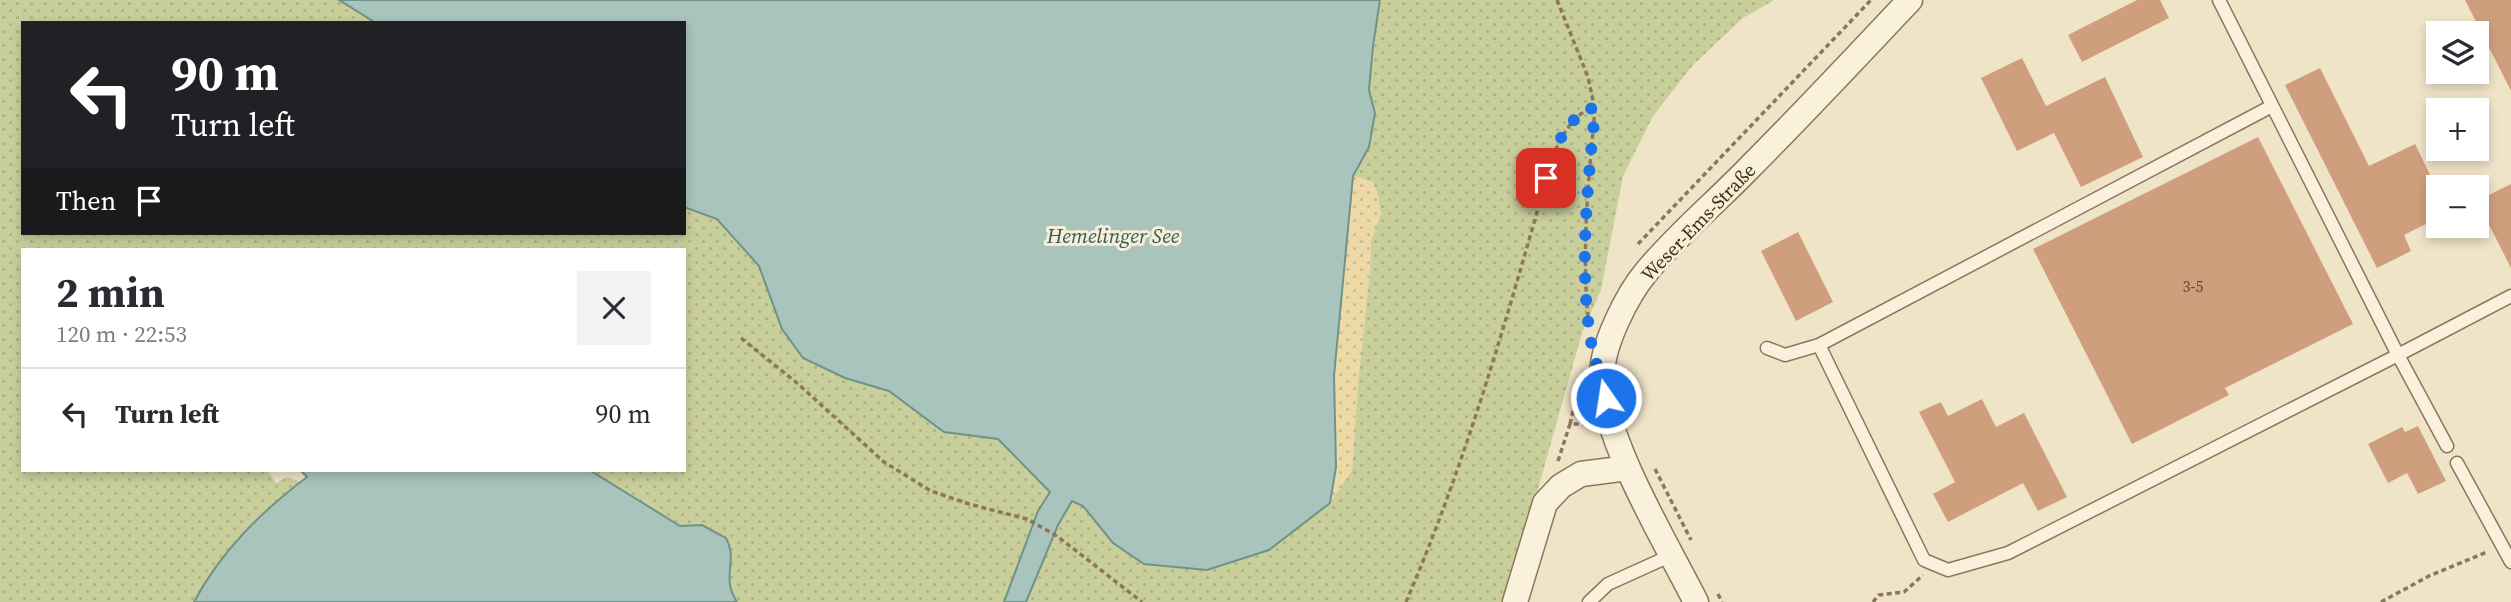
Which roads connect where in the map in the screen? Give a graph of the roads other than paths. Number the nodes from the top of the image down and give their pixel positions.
1 (1910, 0) edge
2 (2219, 0) edge
3 (2273, 106) junction
4 (2510, 298) edge
5 (1819, 345) junction
6 (1768, 348) dead end
7 (2398, 355) junction
8 (2447, 446) dead end
9 (2457, 463) dead end
10 (1628, 468) junction
11 (1672, 555) junction
12 (2511, 562) edge
13 (1515, 602) edge
14 (1589, 602) edge
15 (1696, 602) edge

1 - 10 street, Weser-Ems-Straße
2 - 3 lane
3 - 5 lane
3 - 7 lane
4 - 7 lane
5 - 6 lane
5 - 7 lane
7 - 8 lane
9 - 12 lane
10 - 11 street, Weser-Ems-Straße
10 - 13 street
11 - 14 lane
11 - 15 street, Weser-Ems-Straße

